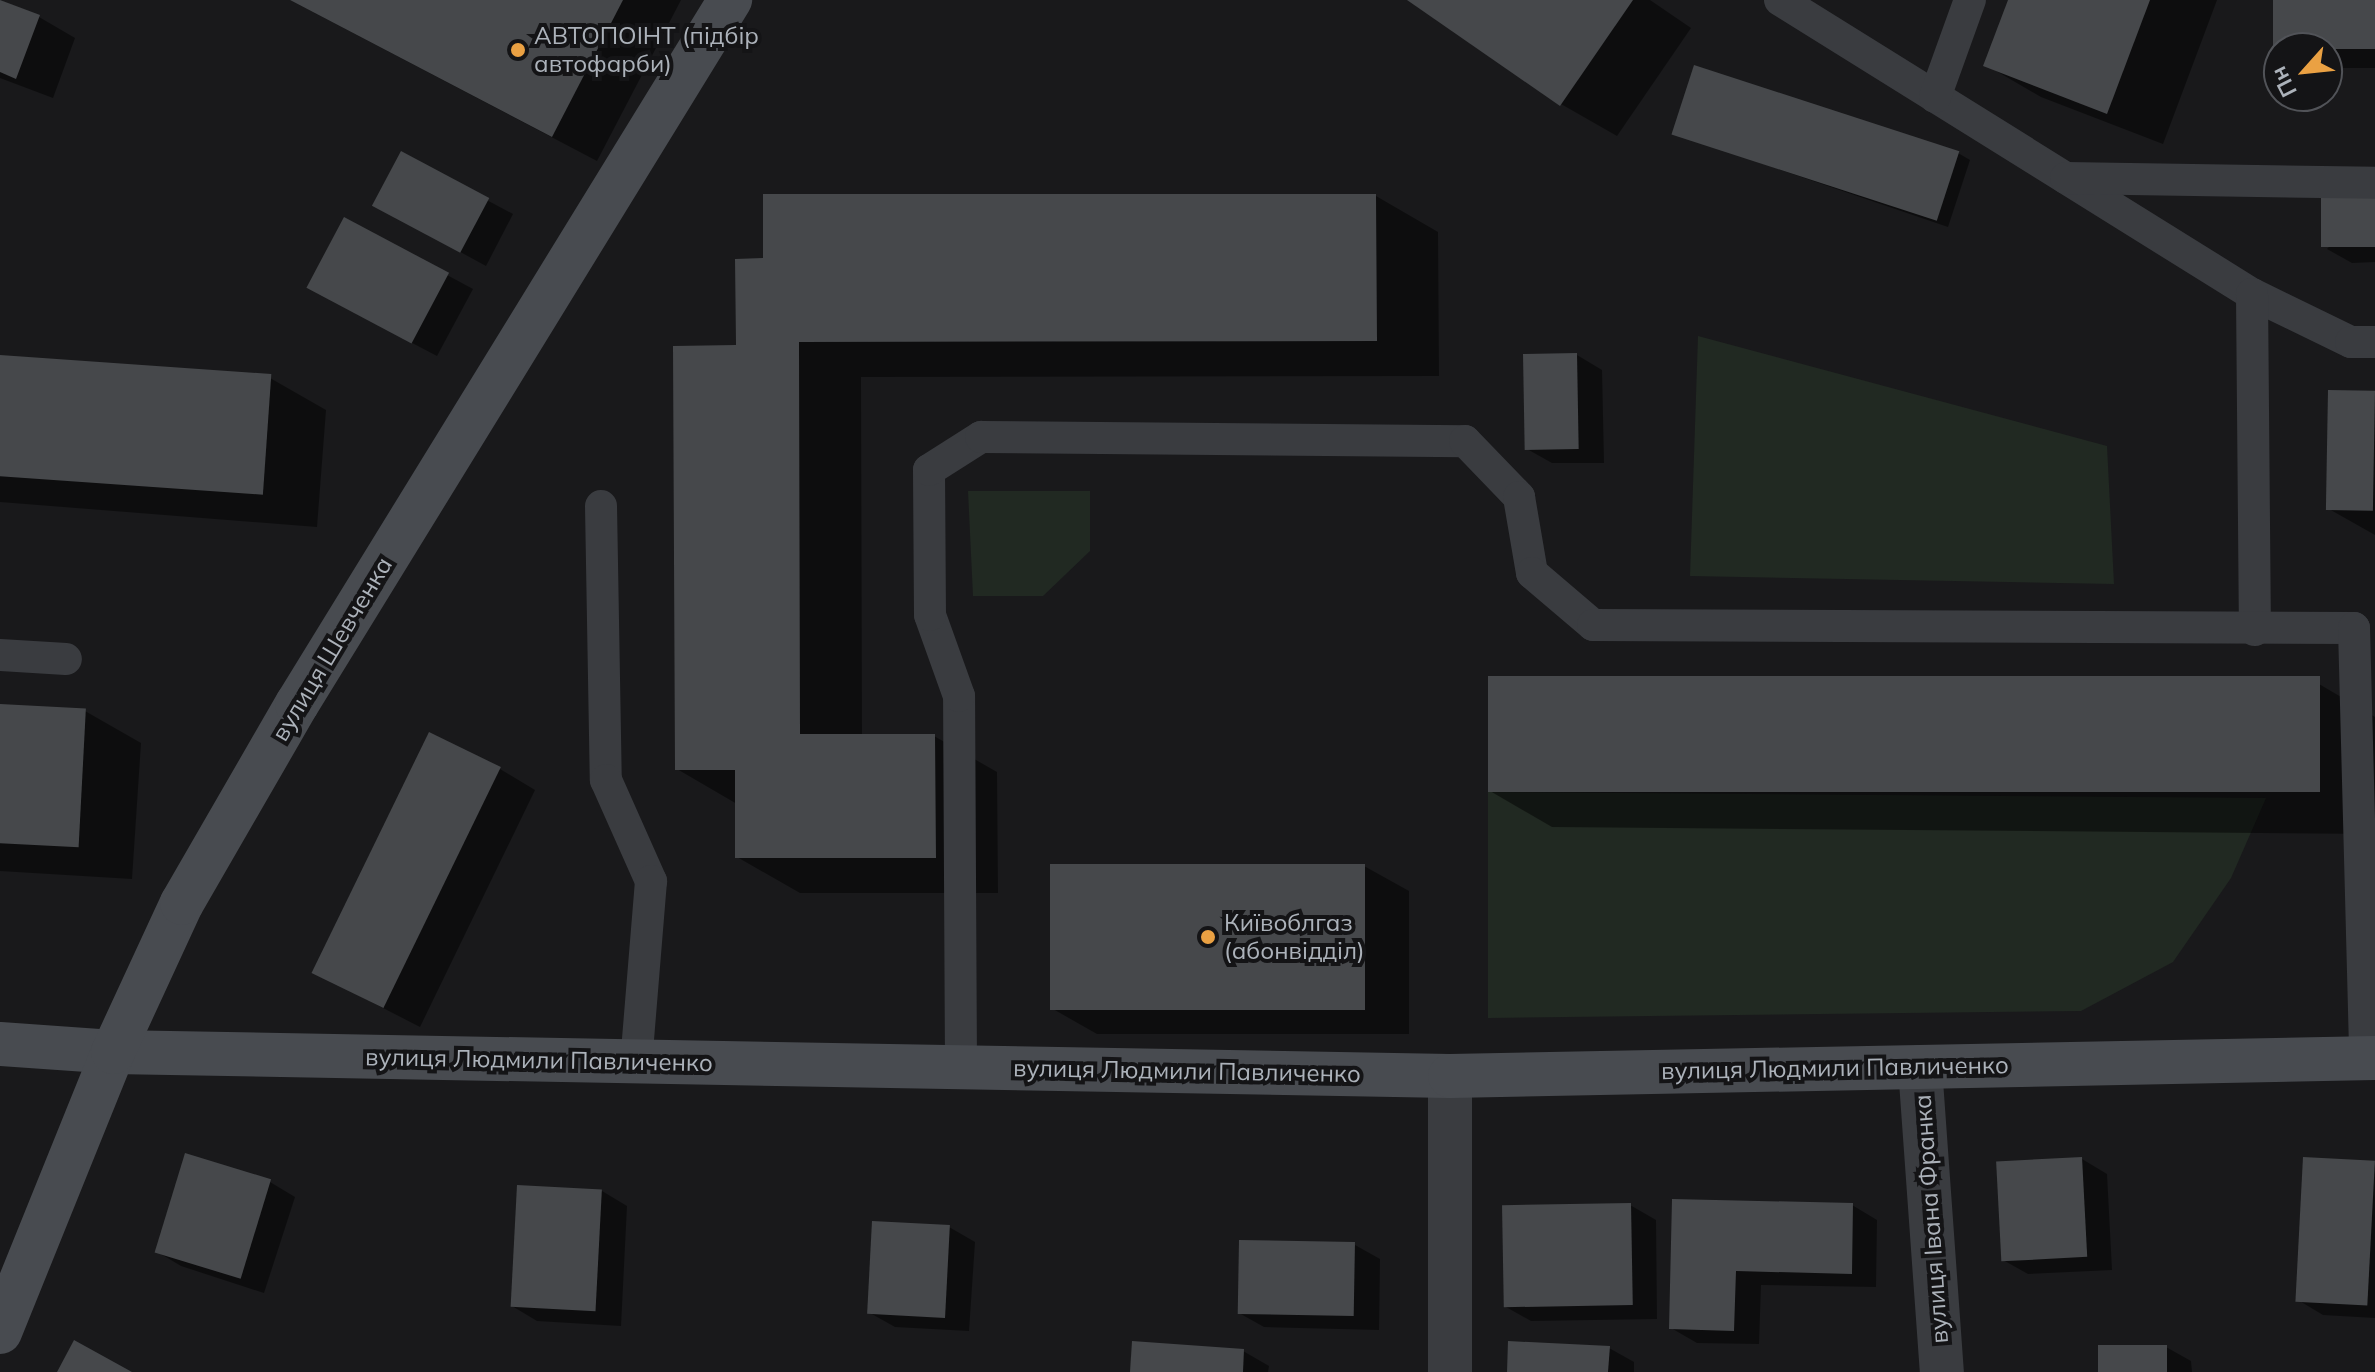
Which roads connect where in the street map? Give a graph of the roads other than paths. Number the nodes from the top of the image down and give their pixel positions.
1 (730, 0) edge
2 (1780, 0) edge
3 (1970, 0) edge
4 (1935, 97) junction
5 (2065, 178) junction
6 (2375, 183) edge
7 (2252, 294) junction
8 (2375, 342) edge
9 (601, 506) dead end
10 (2255, 630) junction
11 (0, 655) edge
12 (66, 659) dead end
13 (0, 1044) edge
14 (113, 1052) junction
15 (2370, 1058) edge
16 (636, 1062) junction
17 (961, 1067) junction
18 (1920, 1067) junction
19 (1450, 1076) junction
20 (0, 1332) edge
21 (1450, 1372) edge
22 (1942, 1372) edge

1 - 14 main road, вулиця Шевченка
2 - 4 lane
3 - 4 lane
4 - 5 lane
5 - 6 lane
5 - 7 lane
7 - 8 lane
7 - 10 lane
9 - 16 lane
10 - 15 lane
10 - 17 lane
11 - 12 lane
13 - 14 main road, вулиця Людмили Павличенко
14 - 16 main road, вулиця Людмили Павличенко
14 - 20 main road, вулиця Шевченка
15 - 18 main road, вулиця Людмили Павличенко
16 - 17 main road, вулиця Людмили Павличенко
17 - 19 main road, вулиця Людмили Павличенко
18 - 19 main road, вулиця Людмили Павличенко
18 - 22 street, вулиця Івана Франка
19 - 21 street

